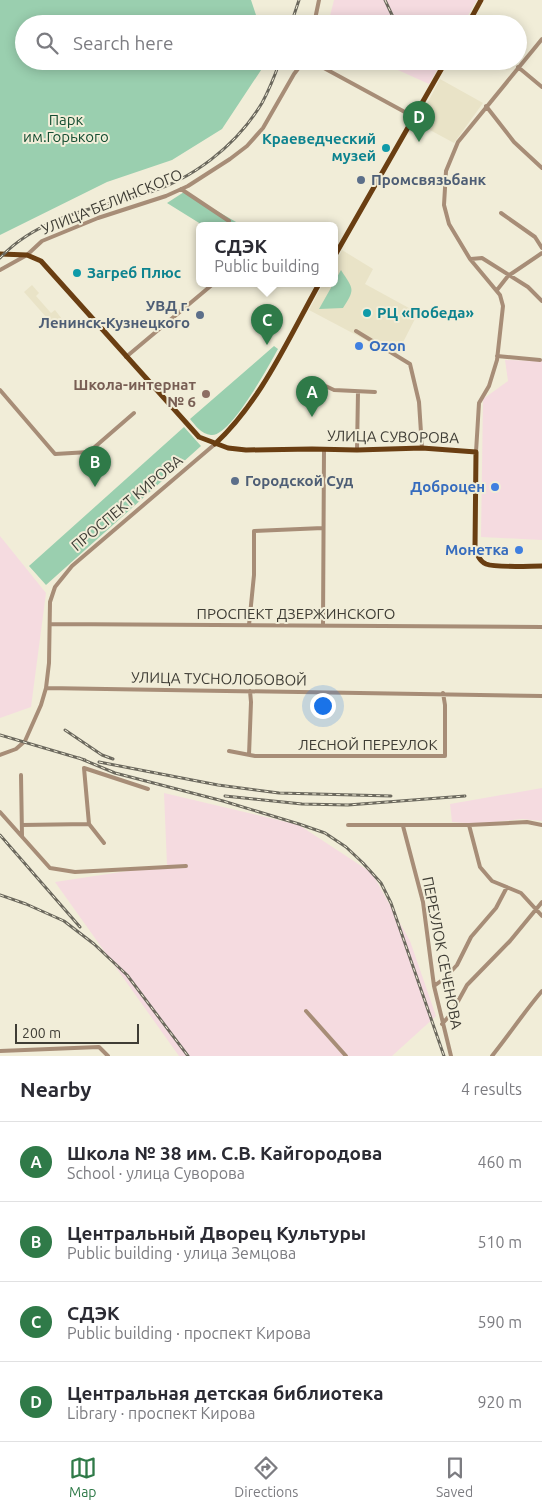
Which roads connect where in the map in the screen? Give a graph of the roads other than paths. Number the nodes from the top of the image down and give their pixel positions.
1 (319, 0) edge
2 (481, 0) edge
3 (316, 15) edge
4 (473, 15) edge
5 (542, 39) edge
6 (527, 56) edge
7 (297, 70) edge
8 (328, 70) edge
9 (441, 70) edge
10 (516, 70) edge
11 (522, 70) edge
12 (542, 87) edge
13 (486, 106) junction
14 (414, 117) junction
15 (542, 168) edge
16 (181, 189) junction
17 (501, 213) dead end
18 (229, 220) dead end
19 (542, 248) edge
20 (338, 250) edge
21 (542, 253) edge
22 (0, 254) edge
23 (27, 255) junction
24 (470, 259) junction
25 (0, 270) edge
26 (508, 276) junction
27 (209, 287) edge
28 (318, 287) edge
29 (497, 290) junction
30 (542, 301) edge
31 (356, 331) dead end
32 (497, 356) junction
33 (126, 357) junction
34 (540, 360) dead end
35 (317, 382) dead end
36 (0, 390) edge
37 (358, 392) junction
38 (375, 392) dead end
39 (134, 413) dead end
40 (215, 444) junction
41 (422, 448) junction
42 (324, 449) junction
43 (357, 450) junction
44 (476, 452) junction
45 (323, 528) junction
46 (542, 566) edge
47 (50, 624) junction
48 (249, 625) junction
49 (323, 626) junction
50 (542, 627) edge
51 (46, 688) junction
52 (250, 691) junction
53 (443, 694) junction
54 (542, 696) edge
55 (229, 751) dead end
56 (0, 755) edge
57 (249, 755) junction
58 (21, 775) dead end
59 (148, 789) dead end
60 (0, 812) edge
61 (89, 824) junction
62 (22, 825) junction
63 (348, 825) dead end
64 (469, 825) junction
65 (542, 825) edge
66 (403, 826) junction
67 (22, 836) junction
68 (104, 843) dead end
69 (186, 866) dead end
70 (507, 887) junction
71 (542, 902) edge
72 (535, 910) junction
73 (542, 916) edge
74 (434, 986) junction
75 (542, 991) edge
76 (306, 1011) dead end
77 (442, 1024) junction
78 (40, 1049) junction
79 (0, 1051) edge
80 (106, 1054) edge
81 (41, 1056) edge
82 (346, 1056) edge
83 (451, 1056) edge
84 (492, 1056) edge

1 - 3 street
2 - 4 main road
5 - 6 street
7 - 16 street, УЛИЦА БЕЛИНСКОГО
8 - 14 street
9 - 14 main road
10 - 13 street
11 - 12 street
13 - 15 street
13 - 24 street
14 - 20 main road
16 - 18 street
16 - 23 street, УЛИЦА БЕЛИНСКОГО
17 - 19 street
21 - 26 street
22 - 23 main road
23 - 25 street, УЛИЦА БЕЛИНСКОГО
23 - 33 main road
24 - 26 street
24 - 29 street
26 - 29 street
26 - 30 street
27 - 33 street
28 - 40 main road, ПРОСПЕКТ КИРОВА
29 - 32 street
31 - 41 street
32 - 34 street
32 - 44 street
33 - 40 main road, УЛИЦА СУВОРОВА
35 - 37 street
36 - 39 street
37 - 38 street
37 - 43 street
40 - 42 main road, УЛИЦА СУВОРОВА
40 - 47 street, ПРОСПЕКТ КИРОВА
41 - 43 main road, УЛИЦА СУВОРОВА
41 - 44 main road, УЛИЦА СУВОРОВА
42 - 43 main road, УЛИЦА СУВОРОВА
42 - 45 street
44 - 46 main road, УЛИЦА СУВОРОВА
45 - 48 street
45 - 49 street
47 - 48 street, ПРОСПЕКТ ДЗЕРЖИНСКОГО
47 - 51 street, ПРОСПЕКТ КИРОВА
48 - 49 street, ПРОСПЕКТ ДЗЕРЖИНСКОГО
49 - 50 street, ПРОСПЕКТ ДЗЕРЖИНСКОГО
51 - 52 street, УЛИЦА ТУСНОЛОБОВОЙ
51 - 56 street, ПРОСПЕКТ КИРОВА
52 - 53 street, УЛИЦА ТУСНОЛОБОВОЙ
52 - 57 street
53 - 54 street, УЛИЦА ТУСНОЛОБОВОЙ
53 - 57 street, ЛЕСНОЙ ПЕРЕУЛОК
55 - 57 street, ЛЕСНОЙ ПЕРЕУЛОК
58 - 62 street
59 - 61 street
60 - 67 street
61 - 62 street
61 - 68 street
62 - 67 street
63 - 66 street
64 - 65 street
64 - 66 street
64 - 70 street
66 - 74 street, ПЕРЕУЛОК СЕЧЕНОВА
67 - 69 street
70 - 72 street
70 - 74 street
71 - 72 street
72 - 73 street
72 - 77 street
74 - 77 street, ПЕРЕУЛОК СЕЧЕНОВА
75 - 84 street
76 - 82 street
77 - 83 street, ПЕРЕУЛОК СЕЧЕНОВА
78 - 79 street
78 - 80 street
78 - 81 street

